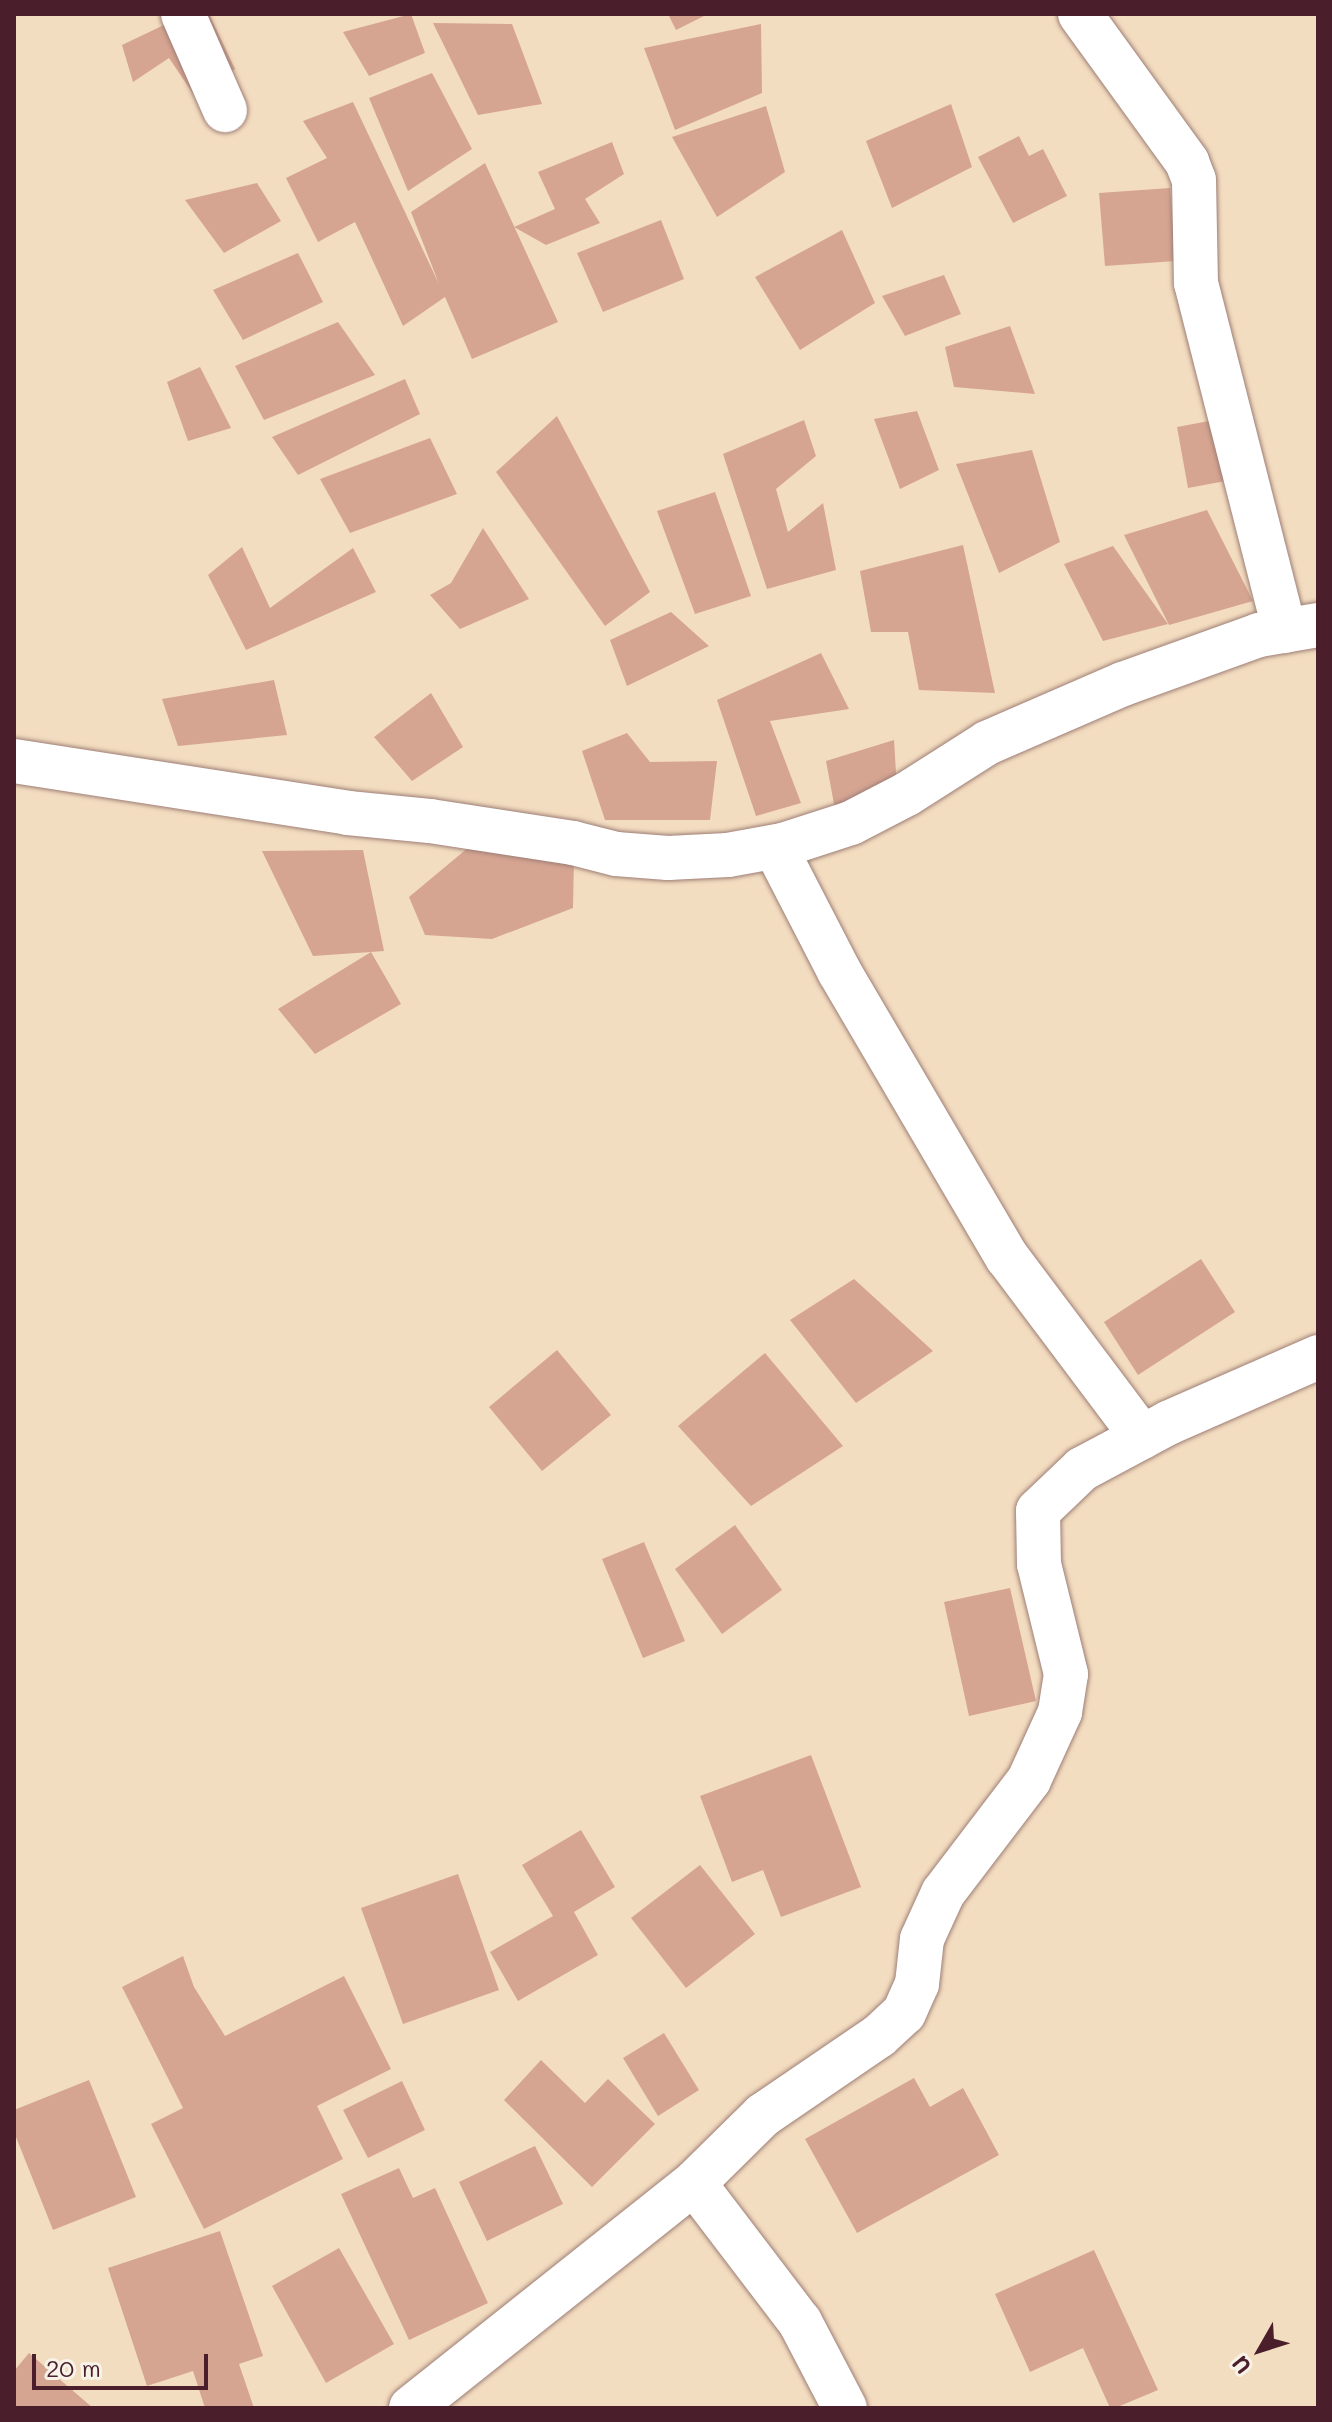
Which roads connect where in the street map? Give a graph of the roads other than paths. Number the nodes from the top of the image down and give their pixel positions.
1 (183, 14) edge
2 (1080, 14) edge
3 (225, 110) dead end
4 (1302, 628) edge
5 (14, 761) edge
6 (775, 847) junction
7 (1318, 1357) edge
8 (1142, 1437) junction
9 (694, 2183) junction
10 (411, 2408) edge
11 (845, 2408) edge

1 - 3 street
2 - 4 street
4 - 6 street
5 - 6 street
6 - 8 street
7 - 8 street
8 - 9 street
9 - 10 street
9 - 11 street

